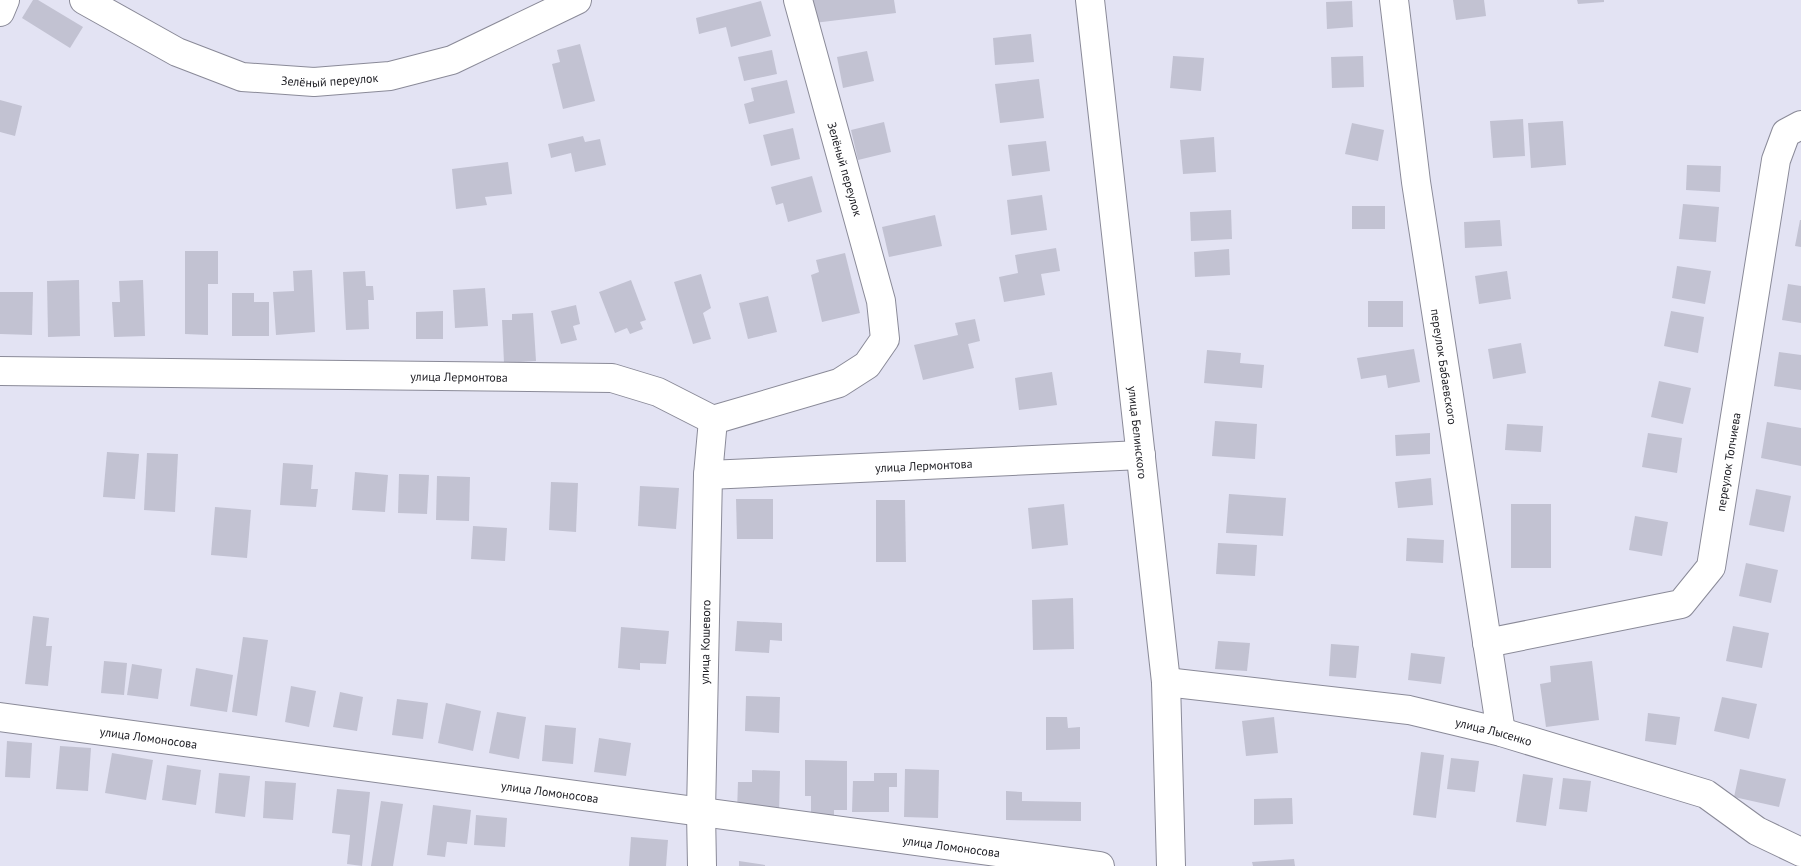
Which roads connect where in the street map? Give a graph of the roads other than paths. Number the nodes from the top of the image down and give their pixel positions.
1 (5, 0) edge
2 (84, 0) edge
3 (577, 0) edge
4 (798, 0) edge
5 (1090, 0) edge
6 (1394, 0) edge
7 (0, 12) edge
8 (1801, 125) edge
9 (0, 371) edge
10 (713, 420) junction
11 (1141, 455) junction
12 (708, 475) junction
13 (1487, 644) junction
14 (1166, 682) junction
15 (0, 717) edge
16 (1501, 732) junction
17 (701, 812) junction
18 (1787, 853) edge
19 (702, 866) edge
20 (1100, 866) edge
21 (1171, 866) edge

1 - 7 street
2 - 3 street, Зелёный переулок
4 - 10 street, Зелёный переулок
5 - 11 street, улица Белинского
6 - 13 street, переулок Бабаевского
8 - 13 street, переулок Топчиева
9 - 10 street, улица Лермонтова
10 - 12 street, улица Кошевого
11 - 12 street, улица Лермонтова
11 - 14 street, улица Белинского
12 - 17 street, улица Кошевого
13 - 16 street, переулок Бабаевского
14 - 16 street, улица Лысенко
14 - 21 street, улица Белинского
15 - 17 street, улица Ломоносова
16 - 18 street, улица Лысенко
17 - 19 street, улица Кошевого
17 - 20 street, улица Ломоносова

